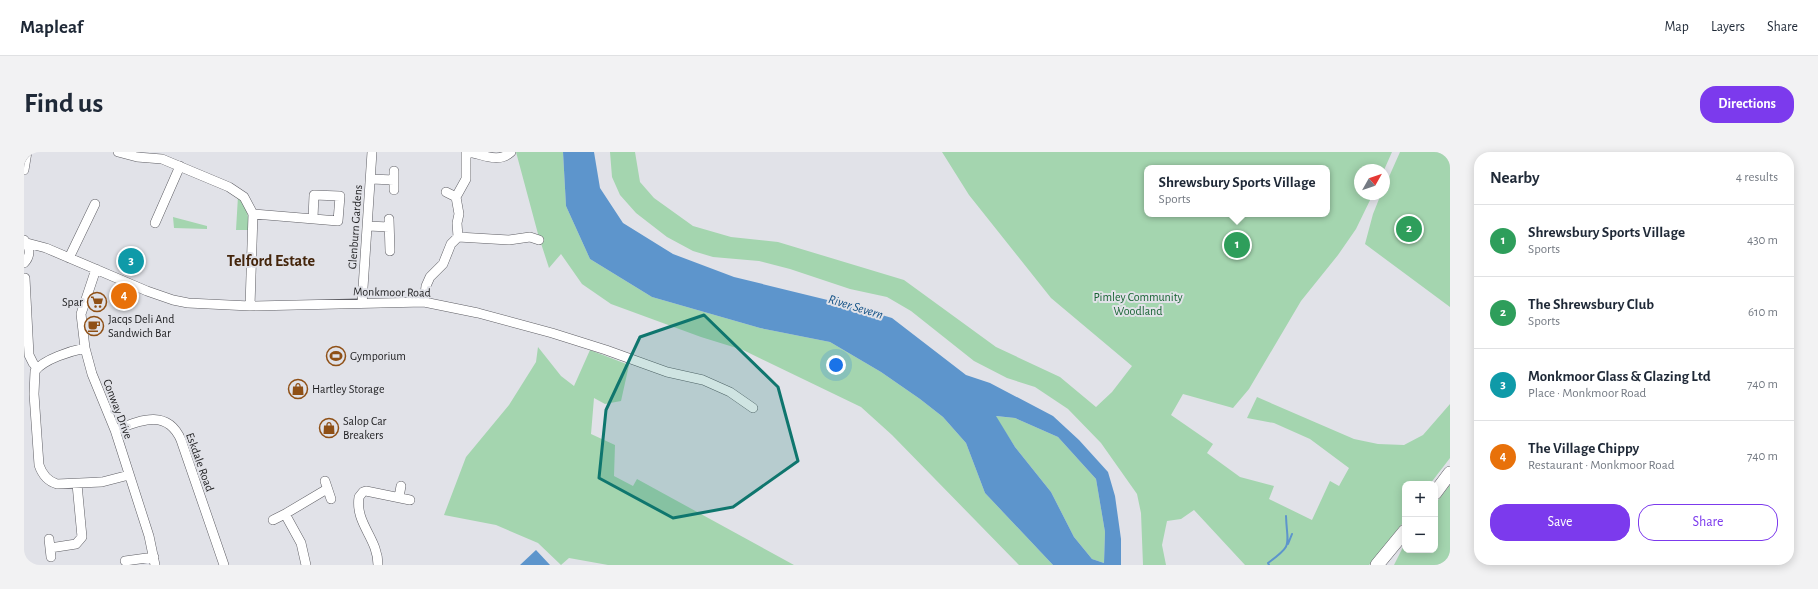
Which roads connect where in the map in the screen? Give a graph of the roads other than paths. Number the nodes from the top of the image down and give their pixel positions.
1 (27, 152) edge
2 (118, 152) edge
3 (372, 152) edge
4 (467, 152) edge
5 (512, 155) edge
6 (180, 166) junction
7 (24, 170) edge
8 (394, 171) dead end
9 (371, 179) junction
10 (446, 192) dead end
11 (456, 197) junction
12 (95, 204) dead end
13 (253, 214) junction
14 (313, 218) dead end
15 (155, 223) dead end
16 (368, 226) junction
17 (458, 236) junction
18 (535, 236) dead end
19 (25, 241) edge
20 (46, 248) junction
21 (390, 251) dead end
22 (29, 255) junction
23 (69, 258) junction
24 (24, 263) edge
25 (96, 269) junction
26 (25, 278) dead end
27 (424, 302) junction
28 (362, 303) junction
29 (250, 306) junction
30 (85, 348) junction
31 (37, 368) junction
32 (753, 408) dead end
33 (115, 430) junction
34 (1450, 473) edge
35 (129, 475) junction
36 (77, 484) junction
37 (401, 486) dead end
38 (1438, 489) edge
39 (399, 497) junction
40 (331, 499) dead end
41 (410, 500) dead end
42 (285, 514) junction
43 (273, 520) dead end
44 (1402, 535) edge
45 (50, 548) dead end
46 (154, 561) edge
47 (125, 562) dead end
48 (224, 565) edge
49 (306, 565) edge
50 (378, 565) edge
51 (1377, 565) edge

1 - 7 street
2 - 6 street
3 - 9 street, Glenburn Gardens
4 - 5 street
4 - 11 street
6 - 13 street
6 - 15 street
8 - 9 street
9 - 16 street, Glenburn Gardens
10 - 11 street
11 - 17 street
12 - 23 street
13 - 14 street
13 - 29 street
16 - 21 street
16 - 28 street, Glenburn Gardens
17 - 18 street
17 - 27 street
19 - 20 street, Monkmoor Road
19 - 22 street
20 - 22 street
20 - 23 street, Monkmoor Road
22 - 24 street
23 - 25 street, Monkmoor Road
25 - 29 street, Monkmoor Road
25 - 30 street, Conway Drive
26 - 31 street
27 - 28 street, Monkmoor Road
27 - 32 street, Monkmoor Road
28 - 29 street, Monkmoor Road
30 - 31 street
30 - 33 street, Conway Drive
31 - 36 street
33 - 35 street, Conway Drive
33 - 48 street, Eskdale Road
34 - 38 highway
35 - 36 street
35 - 46 street, Conway Drive
36 - 45 street
37 - 39 street
39 - 41 street
39 - 50 street
40 - 42 street
42 - 43 street
42 - 49 street
44 - 51 highway
46 - 47 street, Conway Drive

